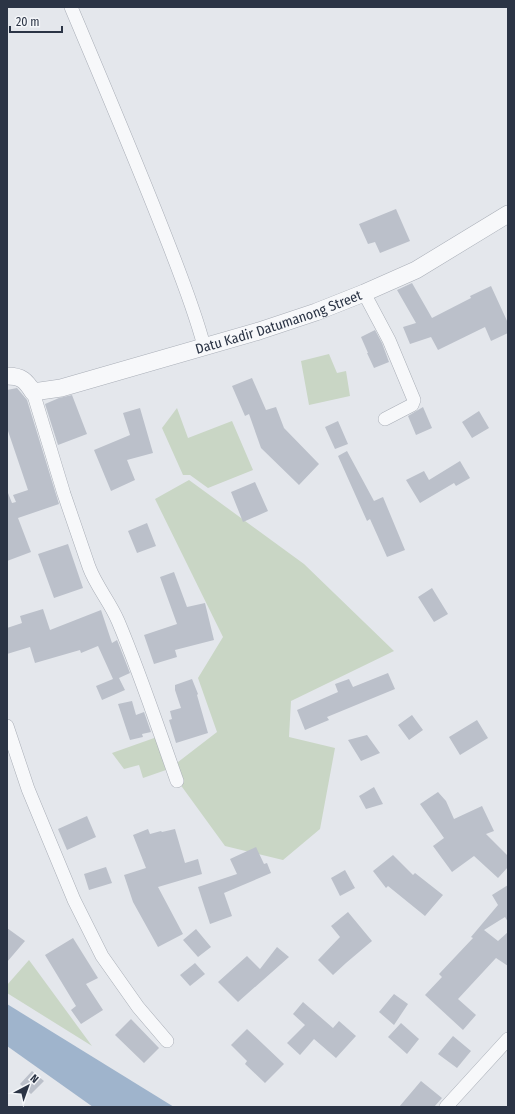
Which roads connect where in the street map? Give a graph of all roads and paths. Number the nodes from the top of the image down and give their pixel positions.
1 (71, 7) edge
2 (508, 214) edge
3 (364, 293) junction
4 (204, 346) junction
5 (7, 376) edge
6 (34, 392) junction
7 (385, 420) dead end
8 (7, 726) edge
9 (177, 782) dead end
10 (508, 1039) edge
11 (167, 1041) dead end
12 (446, 1107) edge

1 - 4 street
2 - 3 street, Datu Kadir Datumanong Street
3 - 4 street, Datu Kadir Datumanong Street
3 - 7 street
4 - 6 street, Datu Kadir Datumanong Street
5 - 6 street
6 - 9 street
8 - 11 street
10 - 12 street

